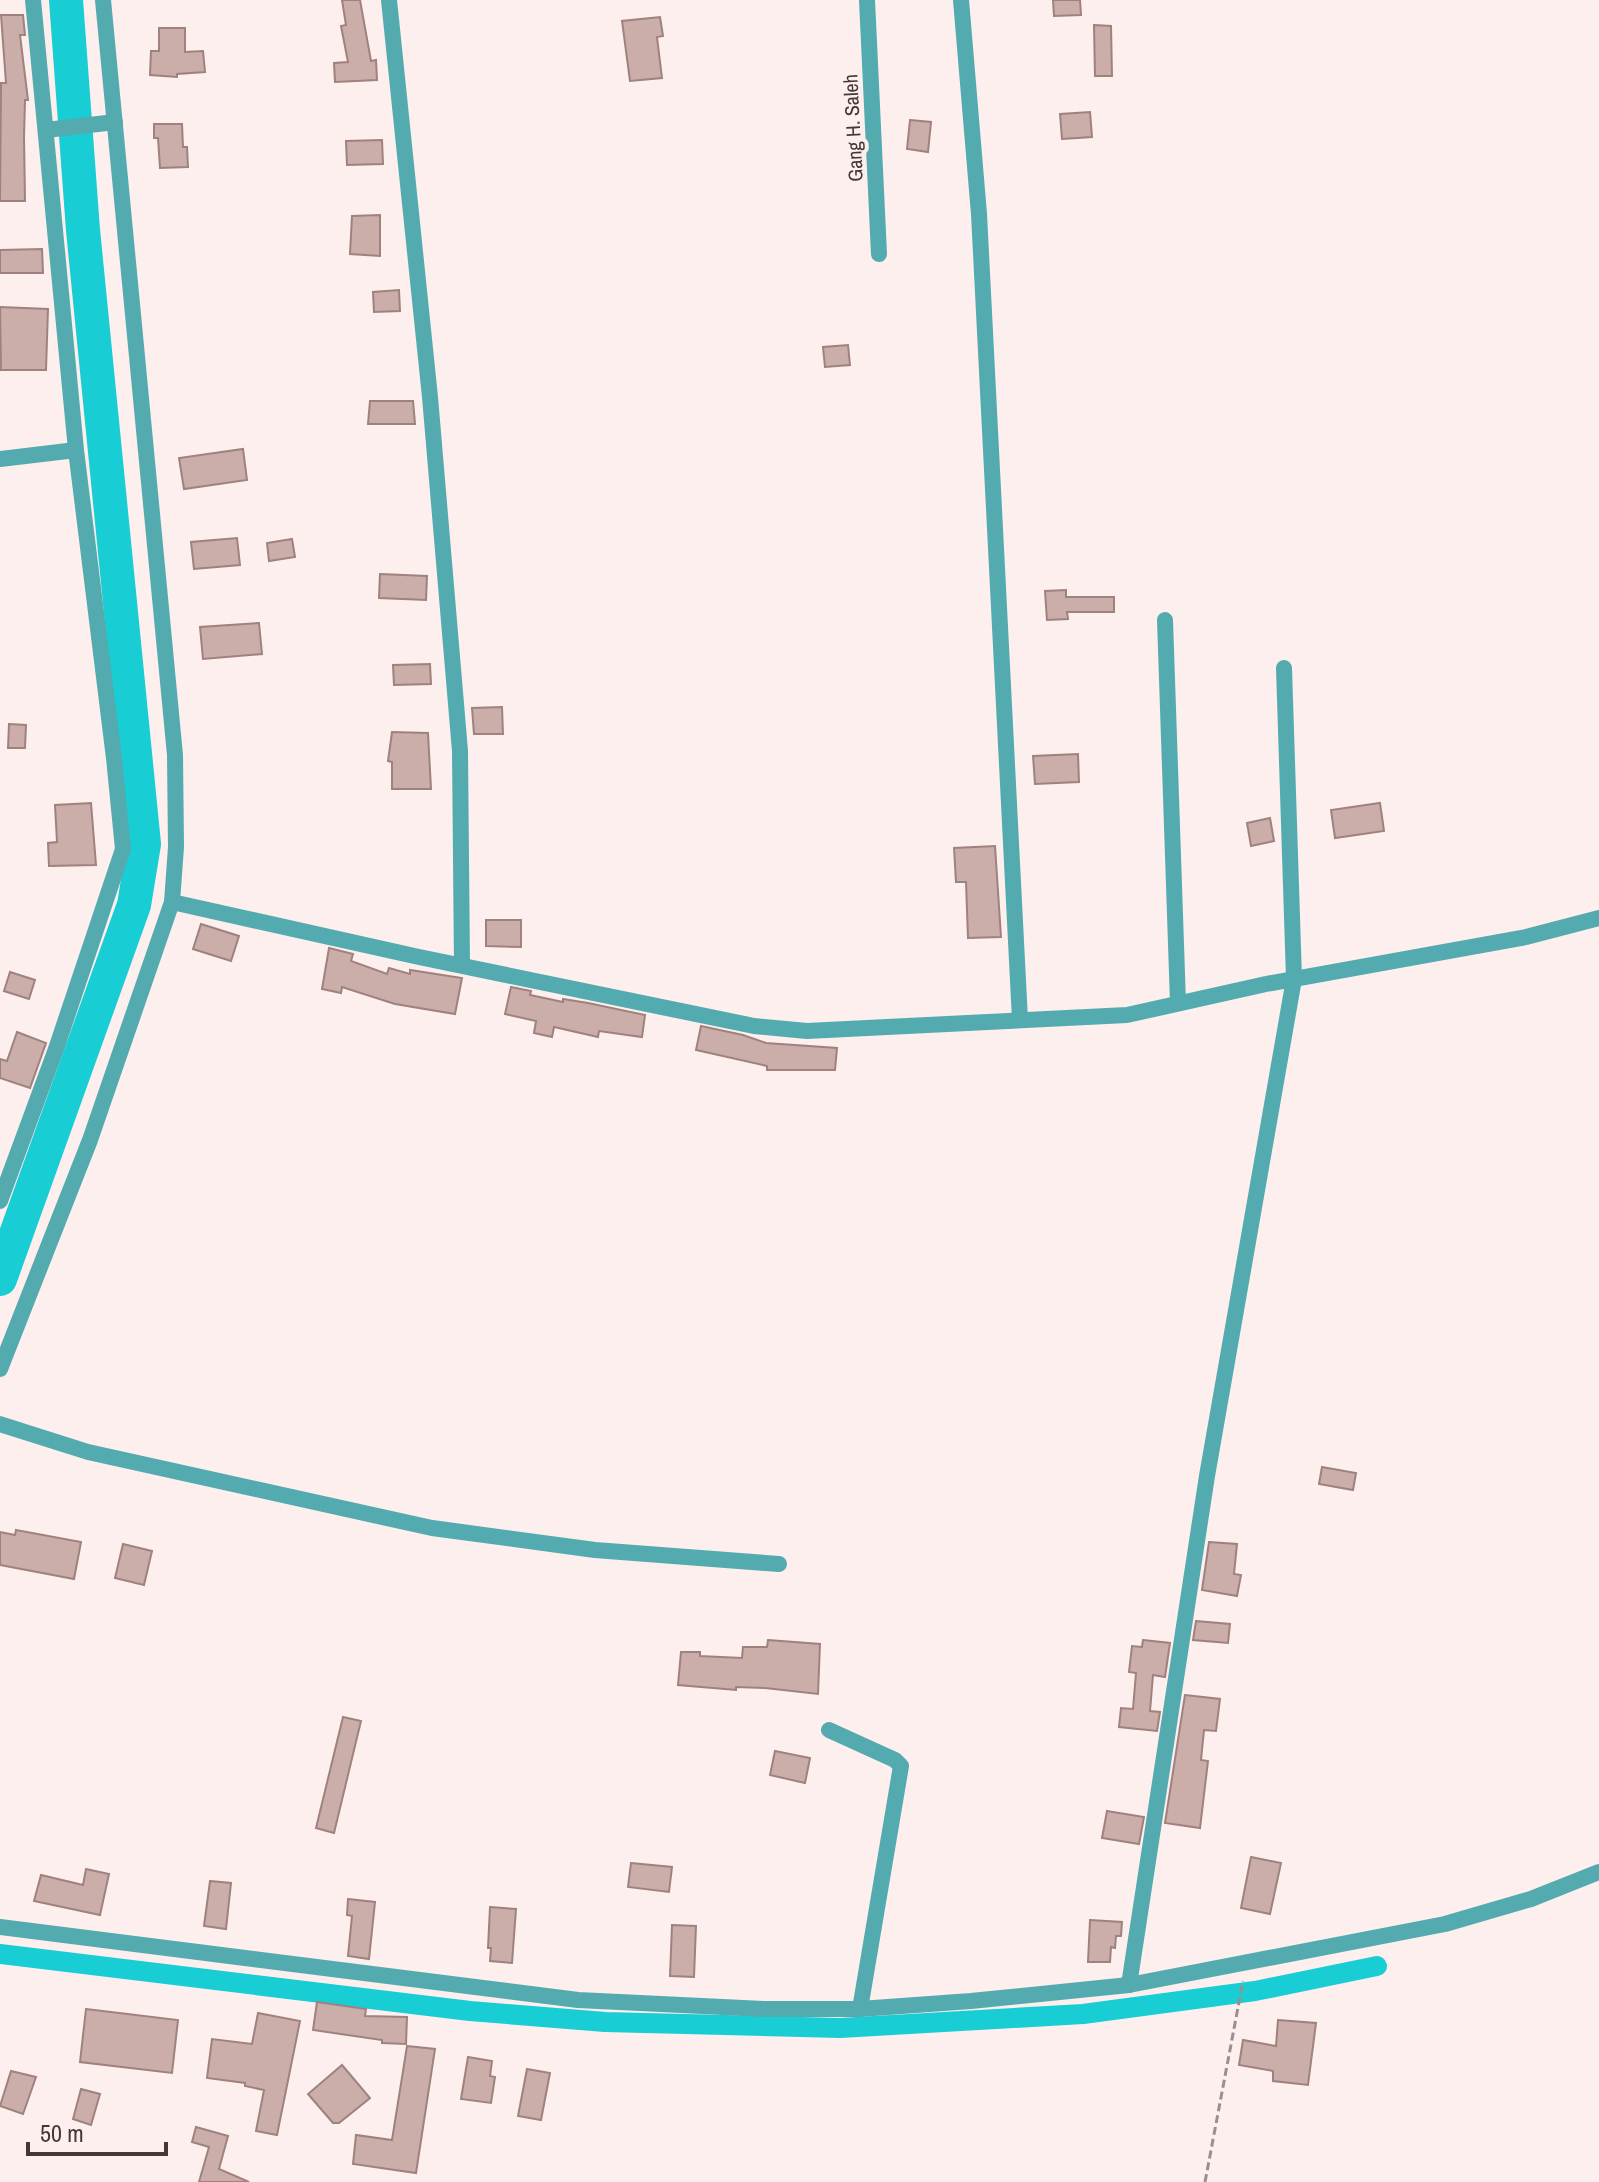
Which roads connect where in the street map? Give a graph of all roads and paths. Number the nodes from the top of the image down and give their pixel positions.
1 (33, 0) edge
2 (103, 0) edge
3 (389, 0) edge
4 (867, 0) edge
5 (961, 0) edge
6 (115, 122) junction
7 (46, 130) junction
8 (879, 254) dead end
9 (76, 450) junction
10 (0, 459) edge
11 (1165, 620) dead end
12 (1284, 668) dead end
13 (172, 902) junction
14 (1599, 918) edge
15 (462, 965) junction
16 (1294, 979) junction
17 (1178, 1003) junction
18 (1020, 1020) junction
19 (0, 1201) edge
20 (0, 1369) edge
21 (0, 1424) edge
22 (779, 1564) dead end
23 (829, 1730) dead end
24 (1599, 1872) edge
25 (0, 1927) edge
26 (1244, 1978) dead end
27 (1129, 1985) junction
28 (860, 2009) junction
29 (1205, 2182) edge

1 - 7 street
2 - 6 street
3 - 15 street
4 - 8 street, Gang H. Saleh
5 - 18 street
6 - 7 street
6 - 13 street
7 - 9 street
9 - 10 street
9 - 19 street
11 - 17 street
12 - 16 street
13 - 15 street
13 - 20 street
14 - 16 street
15 - 18 street
16 - 17 street
16 - 27 street
17 - 18 street
21 - 22 street
23 - 28 street
24 - 27 street
25 - 28 street
26 - 29 path
27 - 28 street

